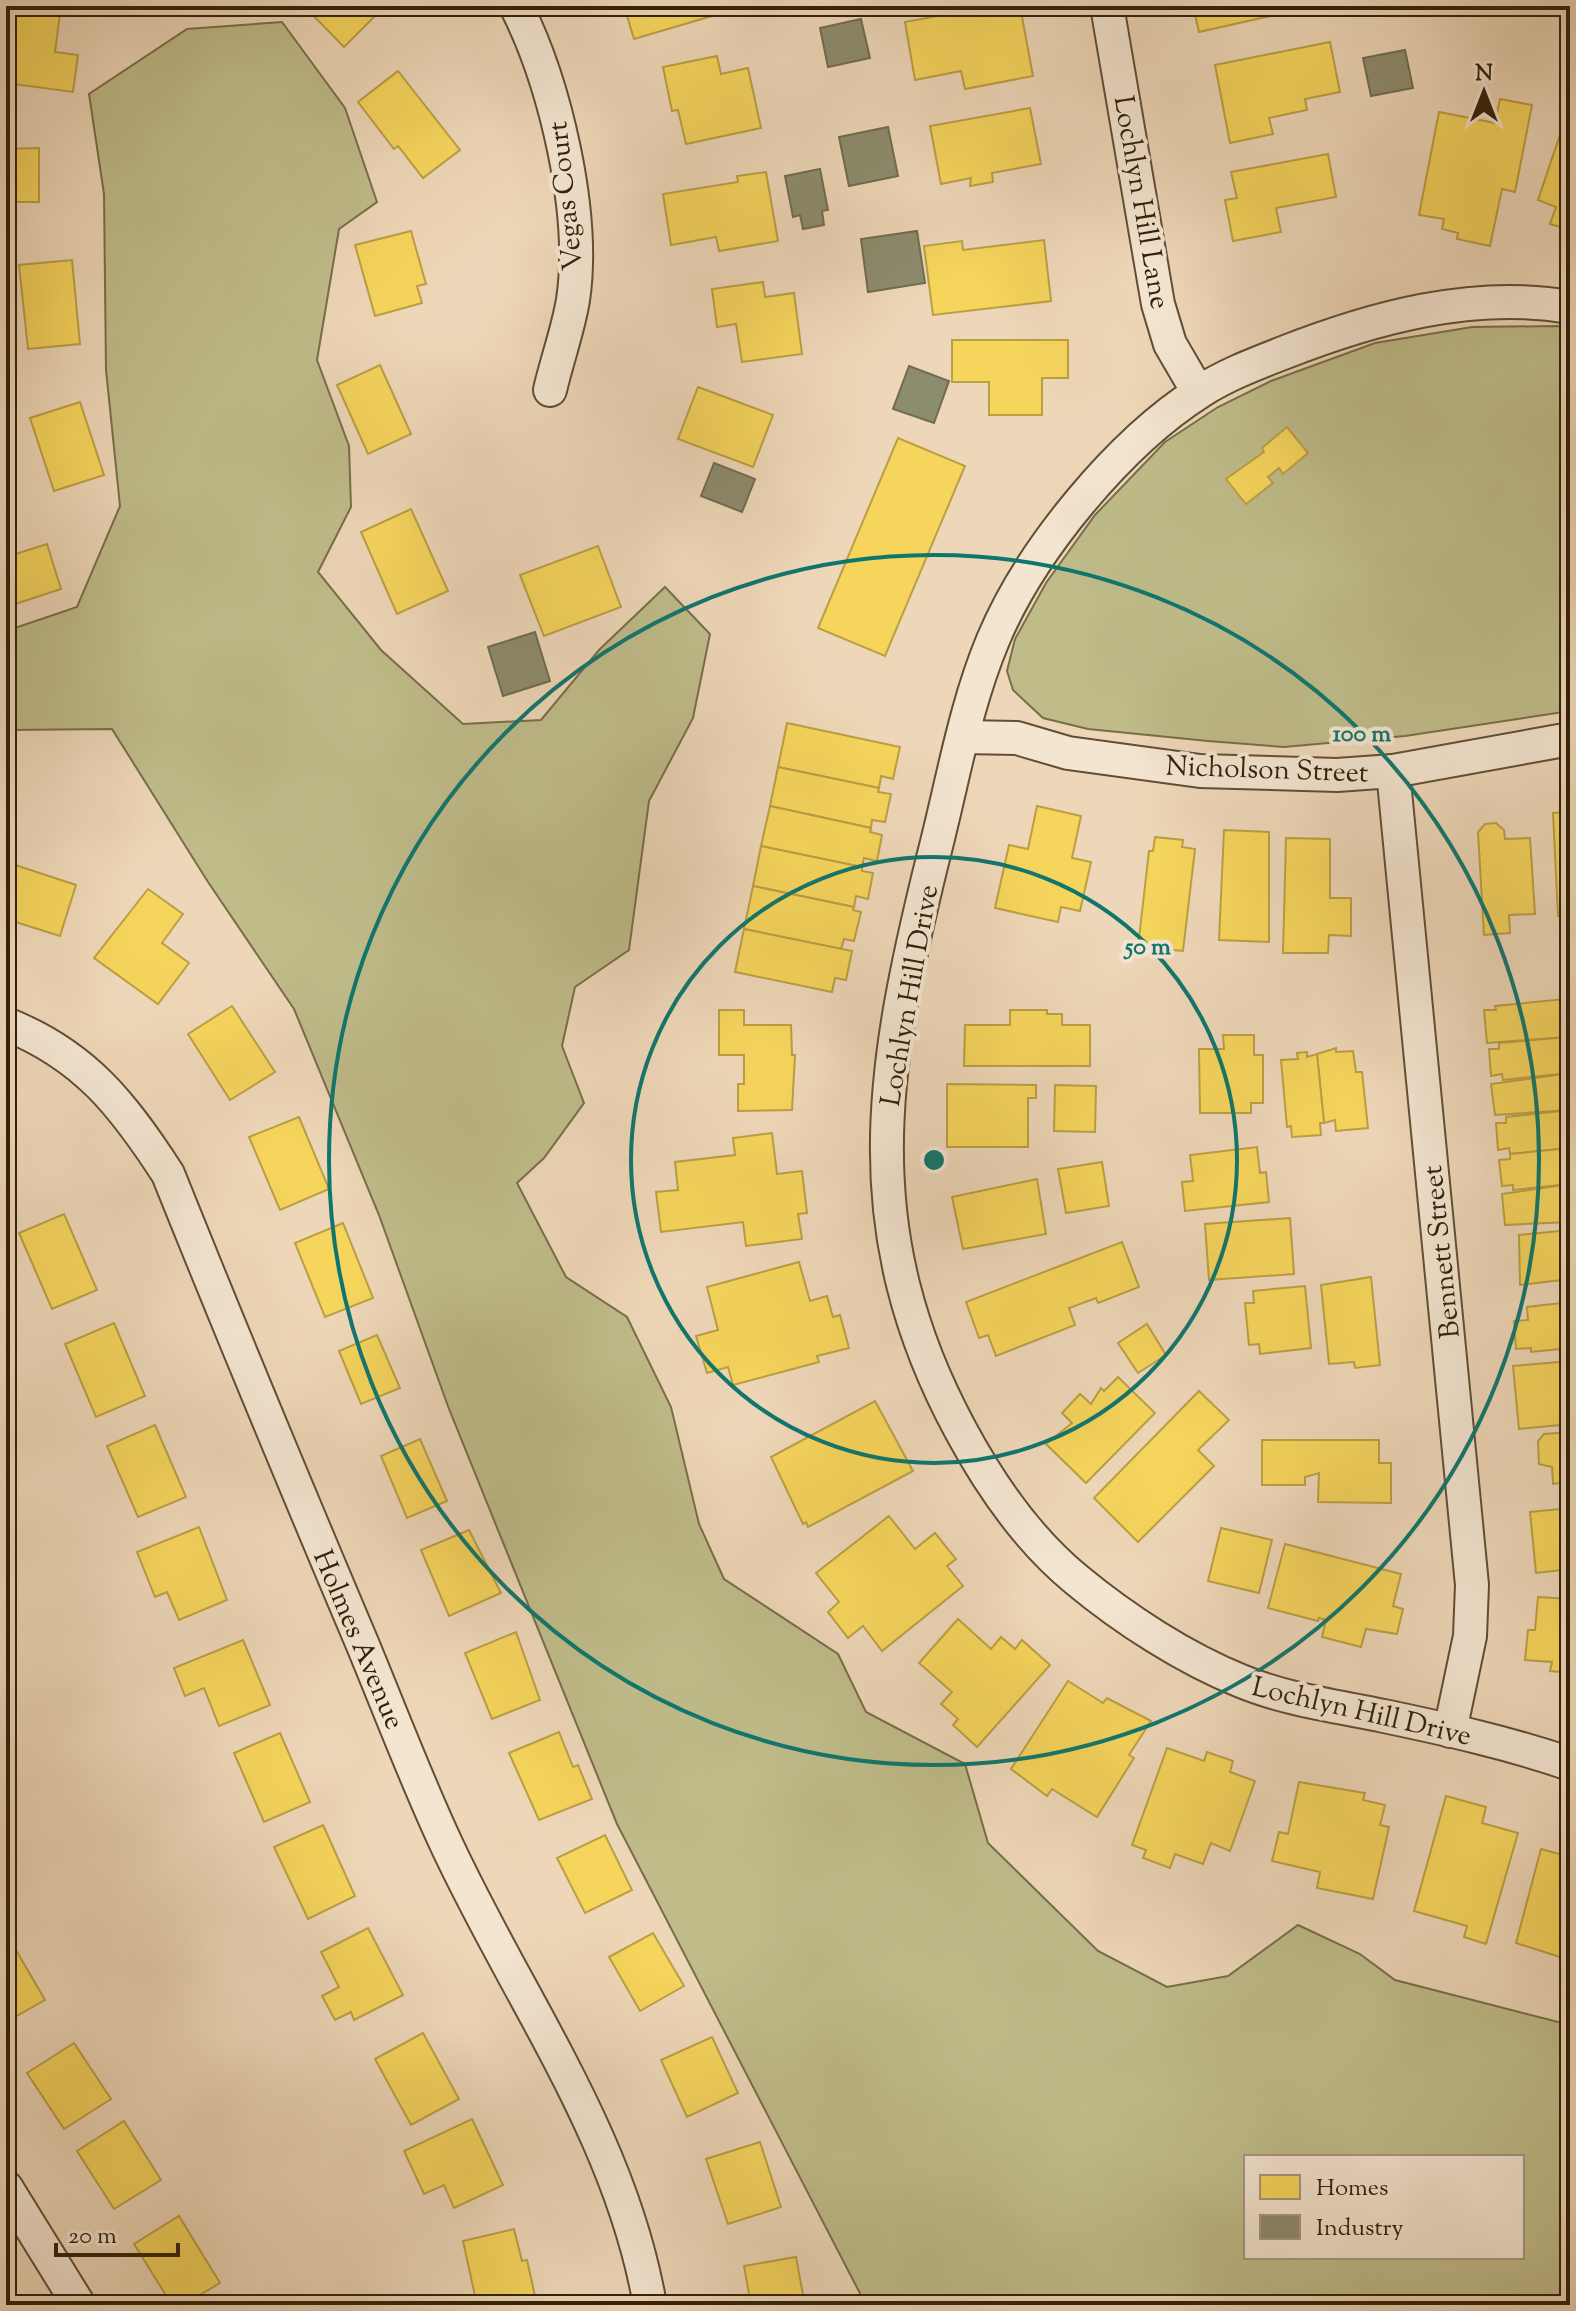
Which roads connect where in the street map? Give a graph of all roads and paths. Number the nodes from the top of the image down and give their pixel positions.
1 (516, 6) edge
2 (1107, 6) edge
3 (1570, 307) edge
4 (550, 390) dead end
5 (1198, 392) junction
6 (963, 737) junction
7 (1570, 739) edge
8 (1393, 771) junction
9 (6, 1024) edge
10 (1450, 1731) junction
11 (1570, 1764) edge
12 (6, 2187) edge
13 (79, 2305) edge
14 (650, 2305) edge

1 - 4 street, Vegas Court
2 - 5 street, Lochlyn Hill Lane
3 - 5 street, Lochlyn Hill Drive
5 - 6 street, Lochlyn Hill Drive
6 - 8 street, Nicholson Street
6 - 10 street, Lochlyn Hill Drive
7 - 8 street, Nicholson Street
8 - 10 street, Bennett Street
9 - 14 street, Holmes Avenue
10 - 11 street, Lochlyn Hill Drive
12 - 13 street

